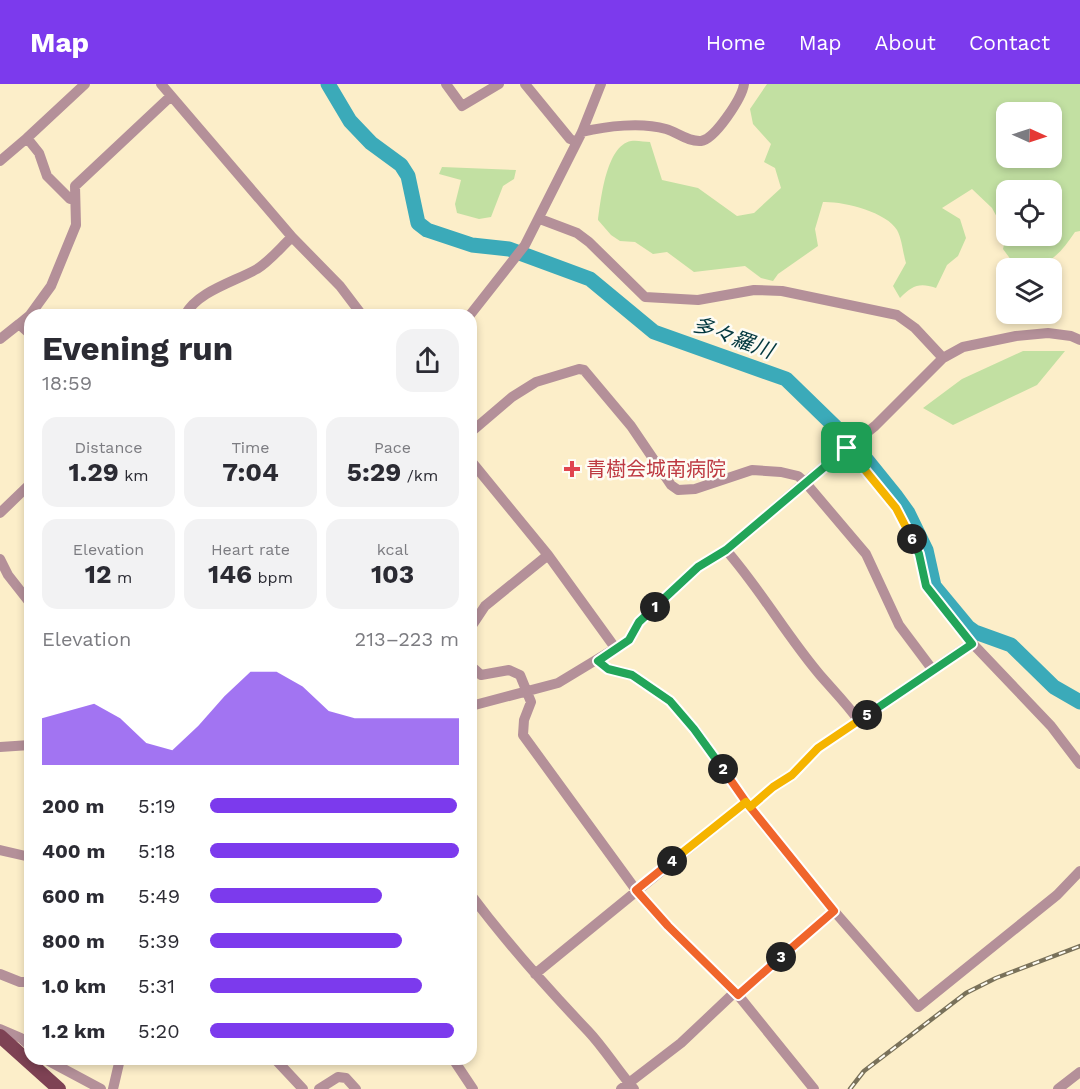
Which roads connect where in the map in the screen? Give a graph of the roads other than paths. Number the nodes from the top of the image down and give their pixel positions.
1 (85, 84) edge
2 (161, 84) edge
3 (446, 84) edge
4 (499, 84) edge
5 (525, 84) edge
6 (601, 84) edge
7 (744, 84) edge
8 (171, 96) junction
9 (579, 137) junction
10 (27, 138) junction
11 (0, 161) edge
12 (75, 199) junction
13 (540, 219) junction
14 (292, 237) junction
15 (34, 309) edge
16 (189, 309) edge
17 (357, 309) edge
18 (475, 309) edge
19 (24, 320) edge
20 (19, 324) junction
21 (24, 329) edge
22 (2, 333) edge
23 (1080, 340) edge
24 (943, 358) junction
25 (477, 427) edge
26 (850, 445) junction
27 (477, 468) edge
28 (805, 482) junction
29 (24, 490) edge
30 (0, 513) edge
31 (726, 550) junction
32 (548, 555) junction
33 (0, 559) edge
34 (24, 595) edge
35 (477, 618) edge
36 (972, 644) junction
37 (616, 649) junction
38 (598, 661) junction
39 (932, 669) junction
40 (477, 671) edge
41 (528, 691) junction
42 (477, 704) edge
43 (859, 721) junction
44 (24, 745) edge
45 (0, 747) edge
46 (1080, 764) edge
47 (748, 805) junction
48 (0, 850) edge
49 (24, 856) edge
50 (1080, 870) edge
51 (636, 890) junction
52 (477, 902) edge
53 (834, 911) junction
54 (0, 974) edge
55 (535, 974) junction
56 (24, 982) edge
57 (736, 994) junction
58 (0, 1029) edge
59 (0, 1036) edge
60 (24, 1041) edge
61 (24, 1058) edge
62 (32, 1065) edge
63 (56, 1065) edge
64 (119, 1065) edge
65 (281, 1065) edge
66 (457, 1065) edge
67 (1080, 1072) edge
68 (628, 1087) edge
69 (59, 1089) edge
70 (100, 1089) edge
71 (113, 1089) edge
72 (303, 1089) edge
73 (319, 1089) edge
74 (356, 1089) edge
75 (473, 1089) edge
76 (814, 1089) edge
77 (1058, 1089) edge

1 - 10 street
2 - 8 street
3 - 4 street
5 - 9 street
6 - 9 street
7 - 9 street
8 - 12 street
8 - 14 street
9 - 13 street
10 - 11 street
10 - 12 street
12 - 15 street
13 - 18 street
13 - 24 street
14 - 16 street
14 - 17 street
19 - 20 street
20 - 21 street
20 - 22 street
23 - 24 street
24 - 26 street
25 - 28 street
26 - 28 street
26 - 36 street
27 - 32 street
28 - 31 street
28 - 39 street
29 - 30 street
31 - 37 street
31 - 43 street
32 - 35 street
32 - 37 street
33 - 34 street
36 - 39 street
36 - 46 street
37 - 38 street
38 - 41 street
38 - 47 street
39 - 43 street
40 - 41 street
41 - 42 street
41 - 51 street
43 - 47 street
44 - 45 street
47 - 51 street
47 - 53 street
48 - 49 street
50 - 53 street
51 - 55 street
51 - 57 street
52 - 55 street
53 - 57 street
54 - 56 street
55 - 68 street
57 - 68 street
57 - 76 street
58 - 60 street
59 - 61 main road
62 - 69 main road
63 - 70 street
64 - 71 street
65 - 72 street
66 - 75 street
67 - 77 street
73 - 74 street

